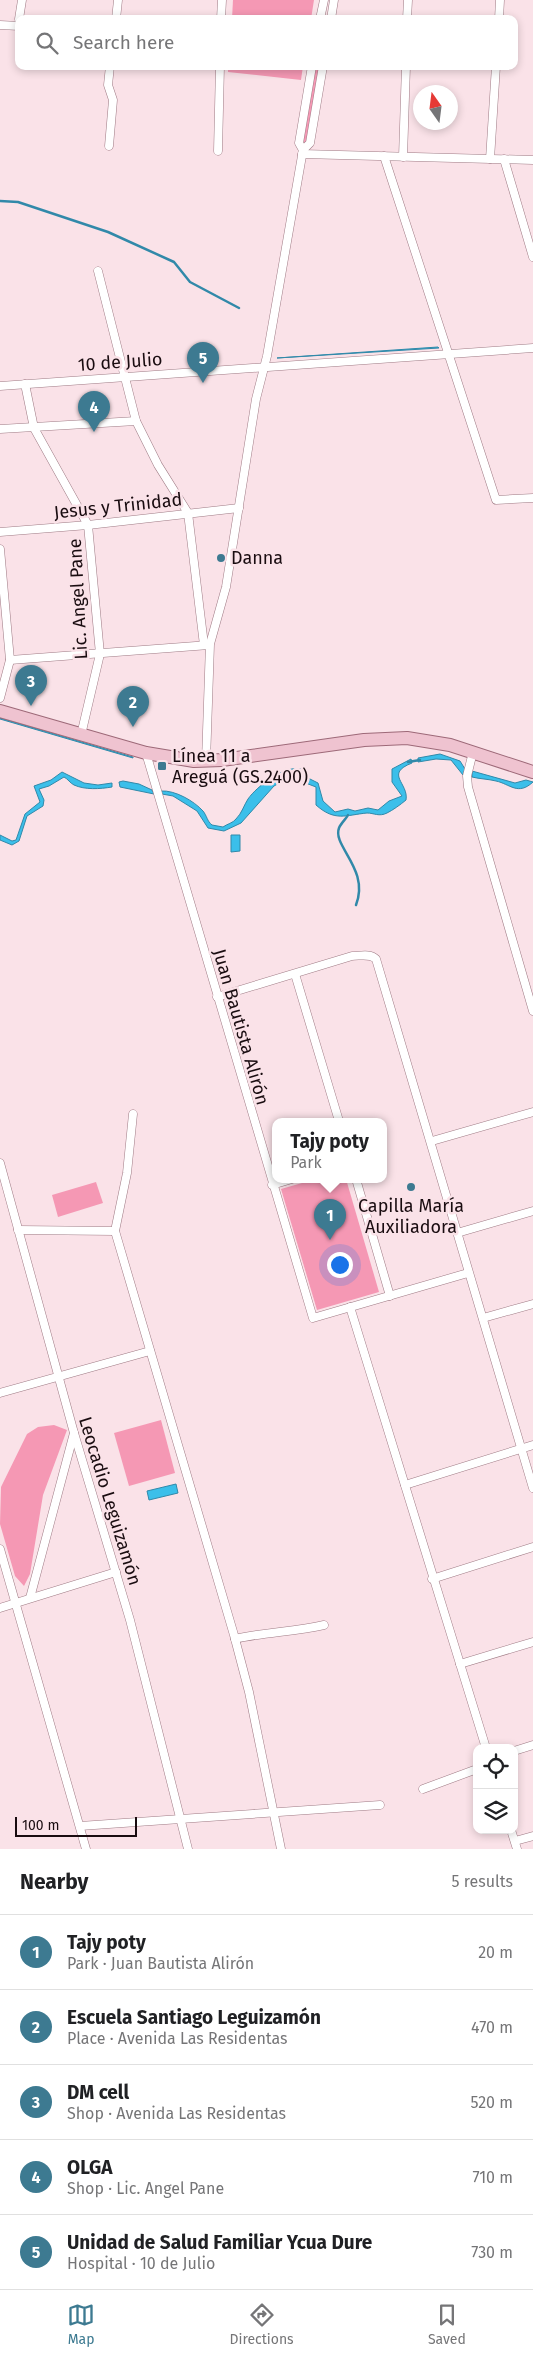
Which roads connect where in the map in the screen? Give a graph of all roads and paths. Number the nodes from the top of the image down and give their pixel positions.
1 (22, 0) edge
2 (118, 0) edge
3 (222, 0) edge
4 (324, 0) edge
5 (334, 0) edge
6 (408, 0) edge
7 (500, 0) edge
8 (20, 15) edge
9 (116, 15) edge
10 (221, 15) edge
11 (321, 15) edge
12 (332, 15) edge
13 (407, 15) edge
14 (499, 15) edge
15 (0, 25) edge
16 (15, 25) edge
17 (110, 70) edge
18 (220, 70) edge
19 (311, 70) edge
20 (322, 70) edge
21 (406, 70) edge
22 (496, 70) edge
23 (109, 146) dead end
24 (218, 151) dead end
25 (302, 152) junction
26 (384, 156) junction
27 (403, 157) junction
28 (490, 159) junction
29 (504, 160) junction
30 (533, 160) edge
31 (533, 256) edge
32 (98, 271) dead end
33 (533, 348) edge
34 (448, 354) junction
35 (264, 366) junction
36 (125, 377) junction
37 (25, 384) junction
38 (0, 386) edge
39 (136, 420) junction
40 (34, 428) junction
41 (0, 429) edge
42 (533, 498) edge
43 (239, 508) junction
44 (188, 514) junction
45 (88, 525) junction
46 (0, 532) edge
47 (0, 549) edge
48 (1, 576) edge
49 (207, 645) junction
50 (100, 654) junction
51 (10, 660) junction
52 (0, 698) edge
53 (0, 711) edge
54 (81, 735) junction
55 (473, 752) junction
56 (146, 753) junction
57 (206, 761) junction
58 (530, 771) edge
59 (295, 974) junction
60 (217, 997) junction
61 (533, 1011) edge
62 (533, 1112) edge
63 (133, 1114) dead end
64 (339, 1118) edge
65 (432, 1141) junction
66 (0, 1163) edge
67 (279, 1183) edge
68 (357, 1183) edge
69 (272, 1185) junction
70 (533, 1211) edge
71 (18, 1230) junction
72 (115, 1231) junction
73 (457, 1233) junction
74 (468, 1273) junction
75 (390, 1296) junction
76 (533, 1304) edge
77 (350, 1307) junction
78 (483, 1318) junction
79 (150, 1350) junction
80 (58, 1375) junction
81 (0, 1393) edge
82 (74, 1433) junction
83 (533, 1445) edge
84 (522, 1448) junction
85 (405, 1485) junction
86 (533, 1488) edge
87 (533, 1547) edge
88 (0, 1549) edge
89 (116, 1572) junction
90 (432, 1579) junction
91 (30, 1598) junction
92 (15, 1603) junction
93 (0, 1608) edge
94 (324, 1625) dead end
95 (235, 1639) junction
96 (533, 1642) edge
97 (460, 1664) junction
98 (485, 1744) edge
99 (533, 1745) edge
100 (518, 1749) edge
101 (473, 1770) edge
102 (423, 1788) dead end
103 (380, 1805) dead end
104 (273, 1811) junction
105 (181, 1818) junction
106 (80, 1826) junction
107 (533, 1836) edge
108 (516, 1845) edge
109 (86, 1849) edge
110 (188, 1849) edge
111 (281, 1849) edge

1 - 8 street
2 - 9 street
3 - 10 street
4 - 11 street
5 - 12 street
6 - 13 street
7 - 14 street
15 - 16 street
17 - 23 street
18 - 24 street
19 - 25 street
20 - 25 street
21 - 27 street
22 - 28 street
25 - 26 street
25 - 35 street
26 - 27 street
26 - 34 street
27 - 28 street
28 - 29 street
29 - 30 street
29 - 31 street
32 - 36 street
33 - 34 street, 10 de Julio
34 - 35 street, 10 de Julio
34 - 42 street
35 - 36 street, 10 de Julio
35 - 43 street
36 - 37 street, 10 de Julio
36 - 39 street
37 - 38 street, 10 de Julio
37 - 40 street, Lic. Angel Pane
39 - 40 street
39 - 44 street
40 - 41 street
40 - 45 street, Lic. Angel Pane
43 - 44 street, Jesus y Trinidad
43 - 49 street
44 - 45 street, Jesus y Trinidad
44 - 49 street
45 - 46 street, Jesus y Trinidad
45 - 50 street, Lic. Angel Pane
47 - 48 street
48 - 51 street
49 - 50 street
49 - 57 street
50 - 51 street
50 - 54 street, Lic. Angel Pane
51 - 52 street
53 - 54 main road
54 - 56 main road
55 - 57 main road
55 - 58 main road
55 - 61 street
56 - 57 main road
56 - 60 street, Juan Bautista Alirón
59 - 60 street
59 - 64 street
59 - 65 street
60 - 69 street, Juan Bautista Alirón
62 - 65 street
63 - 72 street
65 - 73 street
66 - 71 street, Leocadio Leguizamón
67 - 69 street
68 - 75 street
69 - 77 street, Juan Bautista Alirón
70 - 73 street
71 - 72 street
71 - 80 street, Leocadio Leguizamón
72 - 79 street
73 - 74 street
74 - 75 street
74 - 78 street
75 - 77 street
76 - 78 street
77 - 85 street
78 - 84 street
79 - 80 street
79 - 95 street
80 - 81 street
80 - 82 street, Leocadio Leguizamón
82 - 89 street, Leocadio Leguizamón
82 - 91 street
83 - 84 street
84 - 85 street
84 - 86 street
85 - 90 street
87 - 90 street
88 - 92 street
89 - 91 street
89 - 105 street, Leocadio Leguizamón
90 - 97 street
91 - 92 street
92 - 93 street
92 - 106 street
94 - 95 street
95 - 104 street
96 - 97 street
97 - 98 street
99 - 100 street
101 - 102 street
103 - 104 street
104 - 105 street
104 - 111 street
105 - 106 street
105 - 110 street, Leocadio Leguizamón
106 - 109 street
107 - 108 street

